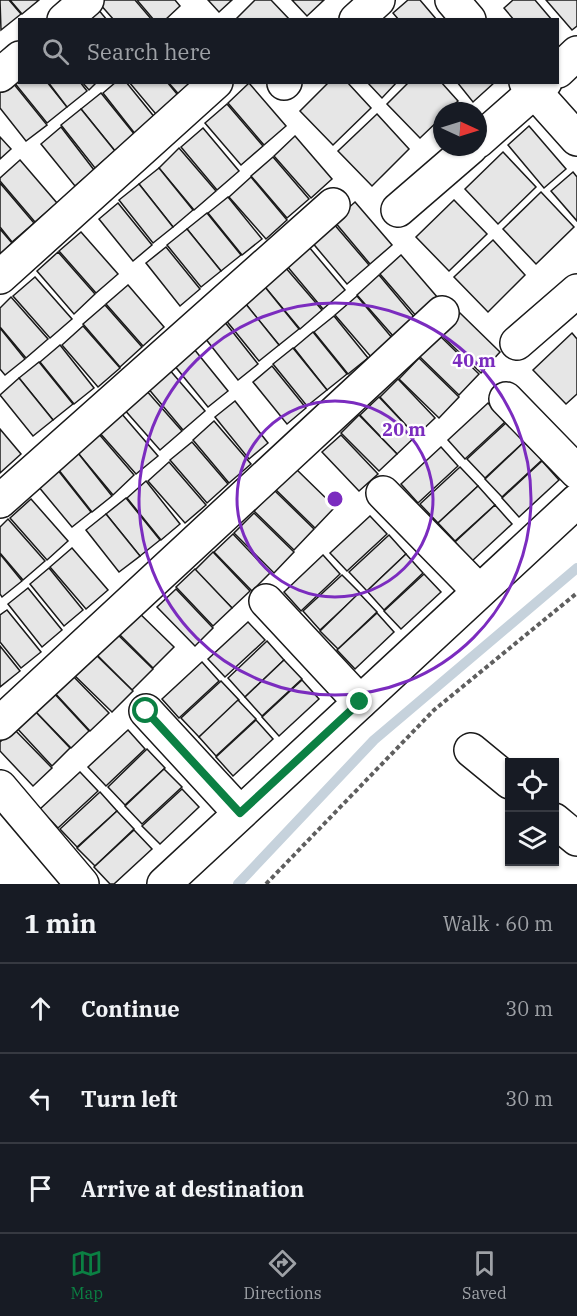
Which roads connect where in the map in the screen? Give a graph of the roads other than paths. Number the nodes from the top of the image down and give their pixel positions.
1 (87, 0) edge
2 (378, 0) edge
3 (452, 0) edge
4 (66, 18) edge
5 (358, 18) edge
6 (468, 18) edge
7 (577, 53) edge
8 (18, 60) edge
9 (559, 68) edge
10 (0, 75) edge
11 (214, 84) edge
12 (539, 84) edge
13 (542, 84) edge
14 (487, 133) edge
15 (577, 139) edge
16 (461, 156) edge
17 (333, 205) dead end
18 (398, 210) dead end
19 (0, 277) edge
20 (577, 291) edge
21 (442, 313) dead end
22 (517, 344) dead end
23 (506, 399) dead end
24 (577, 472) edge
25 (383, 493) dead end
26 (0, 501) edge
27 (577, 501) edge
28 (479, 591) junction
29 (266, 601) dead end
30 (360, 702) junction
31 (146, 711) dead end
32 (0, 723) edge
33 (471, 750) dead end
34 (505, 778) edge
35 (0, 787) edge
36 (240, 813) junction
37 (559, 823) edge
38 (577, 839) edge
39 (82, 884) edge
40 (164, 884) edge

1 - 4 street
2 - 5 street
3 - 6 street
7 - 9 street
8 - 10 street
11 - 19 street
12 - 14 street
13 - 15 street
16 - 18 street
17 - 26 street
20 - 22 street
21 - 32 street
23 - 24 street
25 - 28 street
27 - 28 street
28 - 30 street
29 - 30 street
30 - 36 street
31 - 36 street
33 - 34 street
35 - 39 street
36 - 40 street
37 - 38 street

